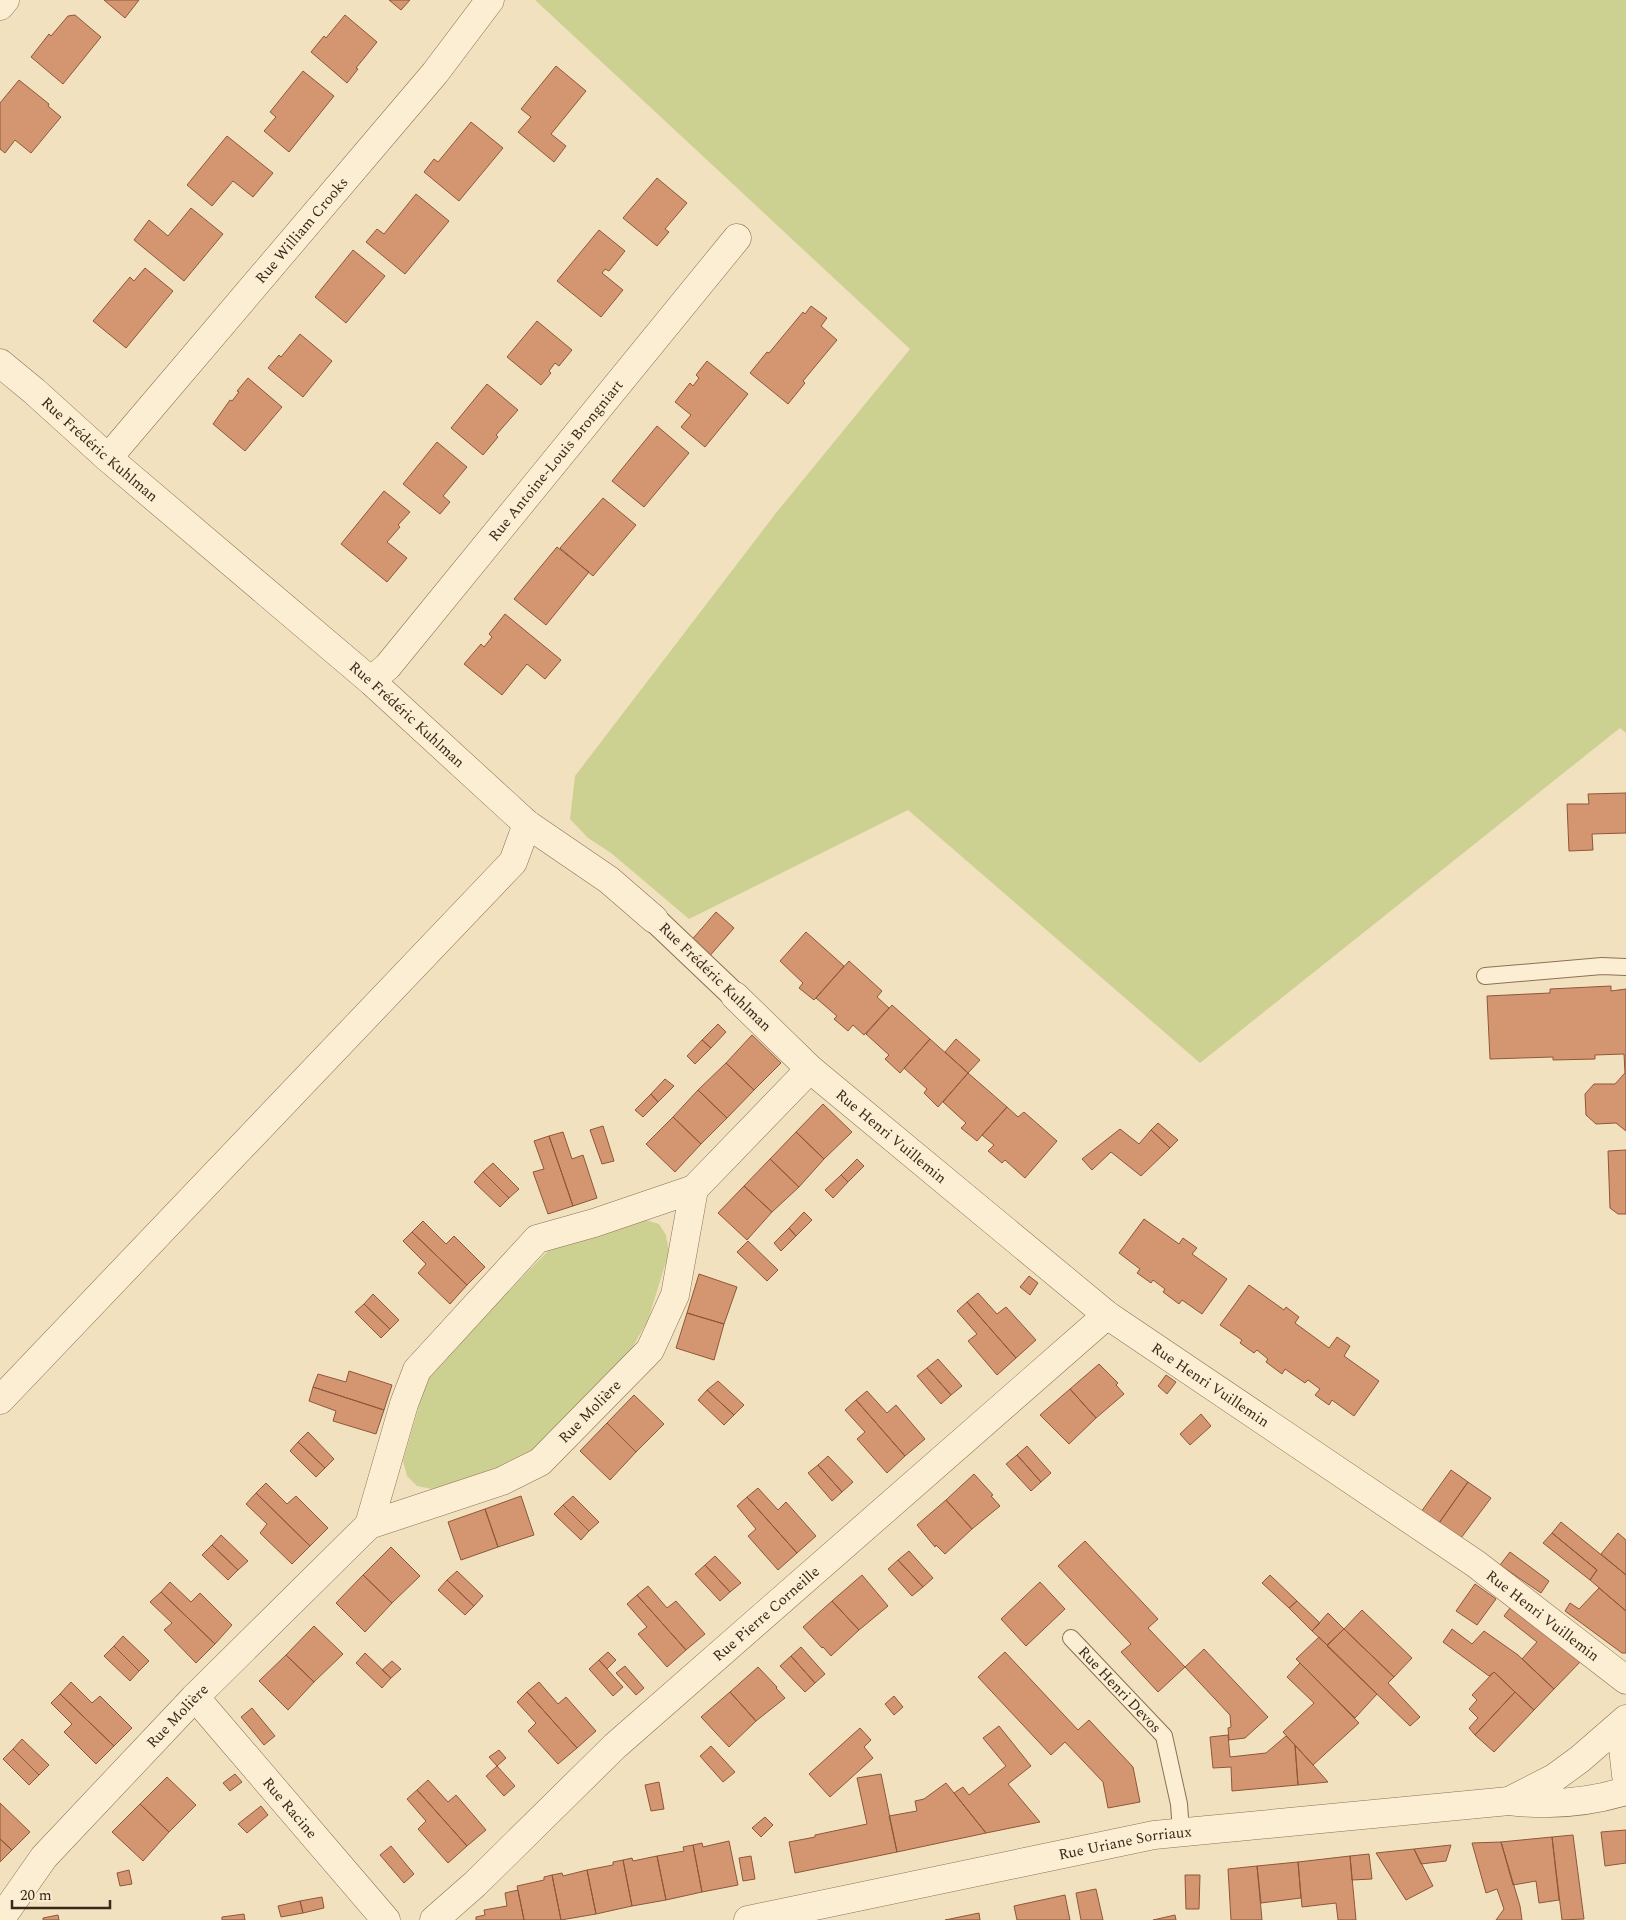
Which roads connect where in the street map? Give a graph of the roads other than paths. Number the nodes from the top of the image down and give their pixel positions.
1 (5, 0) edge
2 (490, 0) edge
3 (0, 6) edge
4 (737, 238) dead end
5 (0, 363) edge
6 (108, 458) junction
7 (371, 681) junction
8 (527, 824) junction
9 (654, 919) joint
10 (1626, 967) edge
11 (1485, 976) dead end
12 (735, 996) joint
13 (810, 1069) junction
14 (694, 1189) junction
15 (1106, 1316) junction
16 (0, 1400) edge
17 (369, 1525) junction
18 (1071, 1638) dead end
19 (1626, 1680) edge
20 (195, 1697) junction
21 (1626, 1720) edge
22 (1626, 1774) edge
23 (1626, 1791) edge
24 (1509, 1801) junction
25 (1181, 1832) junction
26 (0, 1920) edge
27 (386, 1920) edge
28 (434, 1920) edge
29 (748, 1920) edge

1 - 3 street
2 - 6 street, Rue William Crooks
4 - 7 street, Rue Antoine-Louis Brongniart
5 - 6 street, Rue Frédéric Kuhlman
6 - 7 street, Rue Frédéric Kuhlman
7 - 8 street, Rue Frédéric Kuhlman
8 - 9 street, Rue Frédéric Kuhlman
8 - 16 street
9 - 12 street, Rue Frédéric Kuhlman
10 - 11 lane
12 - 13 street, Rue Frédéric Kuhlman
13 - 14 street, Rue Molière
13 - 15 street, Rue Henri Vuillemin
14 - 17 street, Rue Molière
14 - 17 street, Rue Molière
15 - 19 street, Rue Henri Vuillemin
15 - 28 street, Rue Pierre Corneille
17 - 20 street, Rue Molière
18 - 25 lane, Rue Henri Devos
20 - 26 street, Rue Molière
20 - 27 street, Rue Racine
21 - 22 street
21 - 24 street, Rue Uriane Sorriaux
23 - 24 street, Rue Uriane Sorriaux
24 - 25 street, Rue Uriane Sorriaux
25 - 29 street, Rue Uriane Sorriaux

